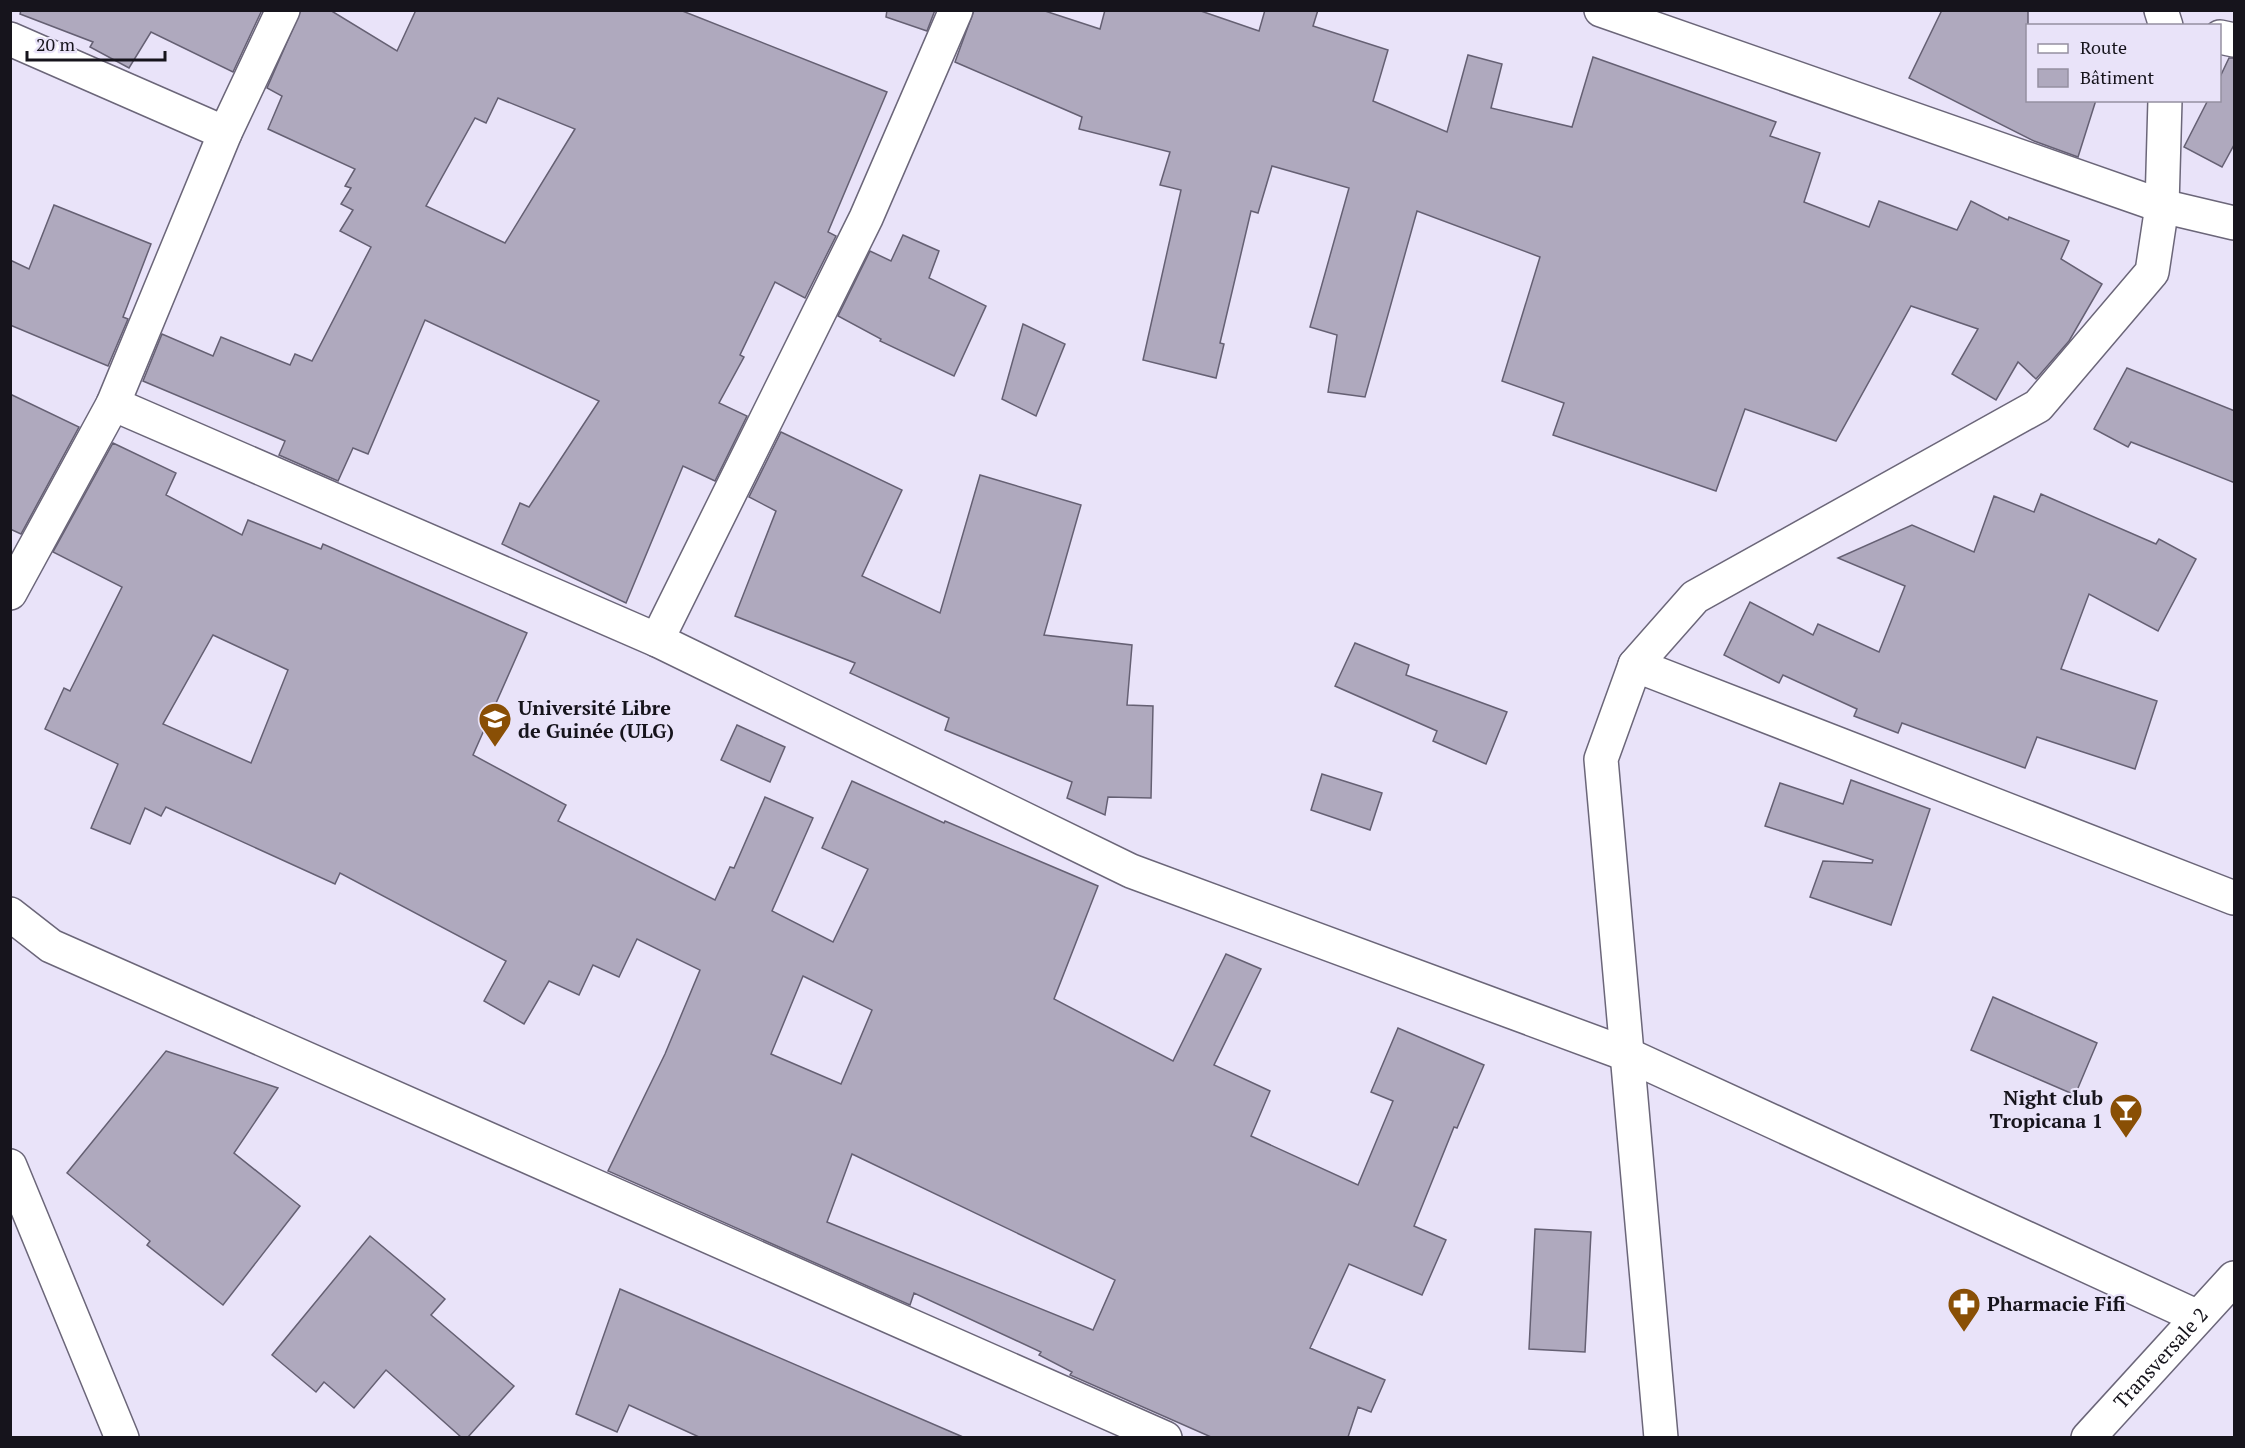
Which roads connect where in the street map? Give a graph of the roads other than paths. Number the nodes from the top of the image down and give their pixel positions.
1 (283, 10) edge
2 (956, 10) edge
3 (1601, 10) edge
4 (10, 39) edge
5 (2165, 102) edge
6 (225, 133) junction
7 (2162, 206) junction
8 (2235, 223) edge
9 (113, 404) junction
10 (10, 593) edge
11 (657, 640) junction
12 (1635, 665) junction
13 (2235, 898) edge
14 (10, 914) edge
15 (1626, 1054) junction
16 (10, 1166) edge
17 (2221, 1300) edge
18 (122, 1437) edge
19 (1165, 1437) edge
20 (1661, 1437) edge
21 (2088, 1437) edge

1 - 6 street
2 - 11 street
3 - 7 street
4 - 6 street
5 - 7 street
6 - 9 street
7 - 8 street
7 - 12 street
9 - 10 street
9 - 11 street
11 - 15 street
12 - 13 street
12 - 15 street
14 - 19 street
15 - 17 street
15 - 20 street
16 - 18 street
17 - 21 street, Transversale 2

